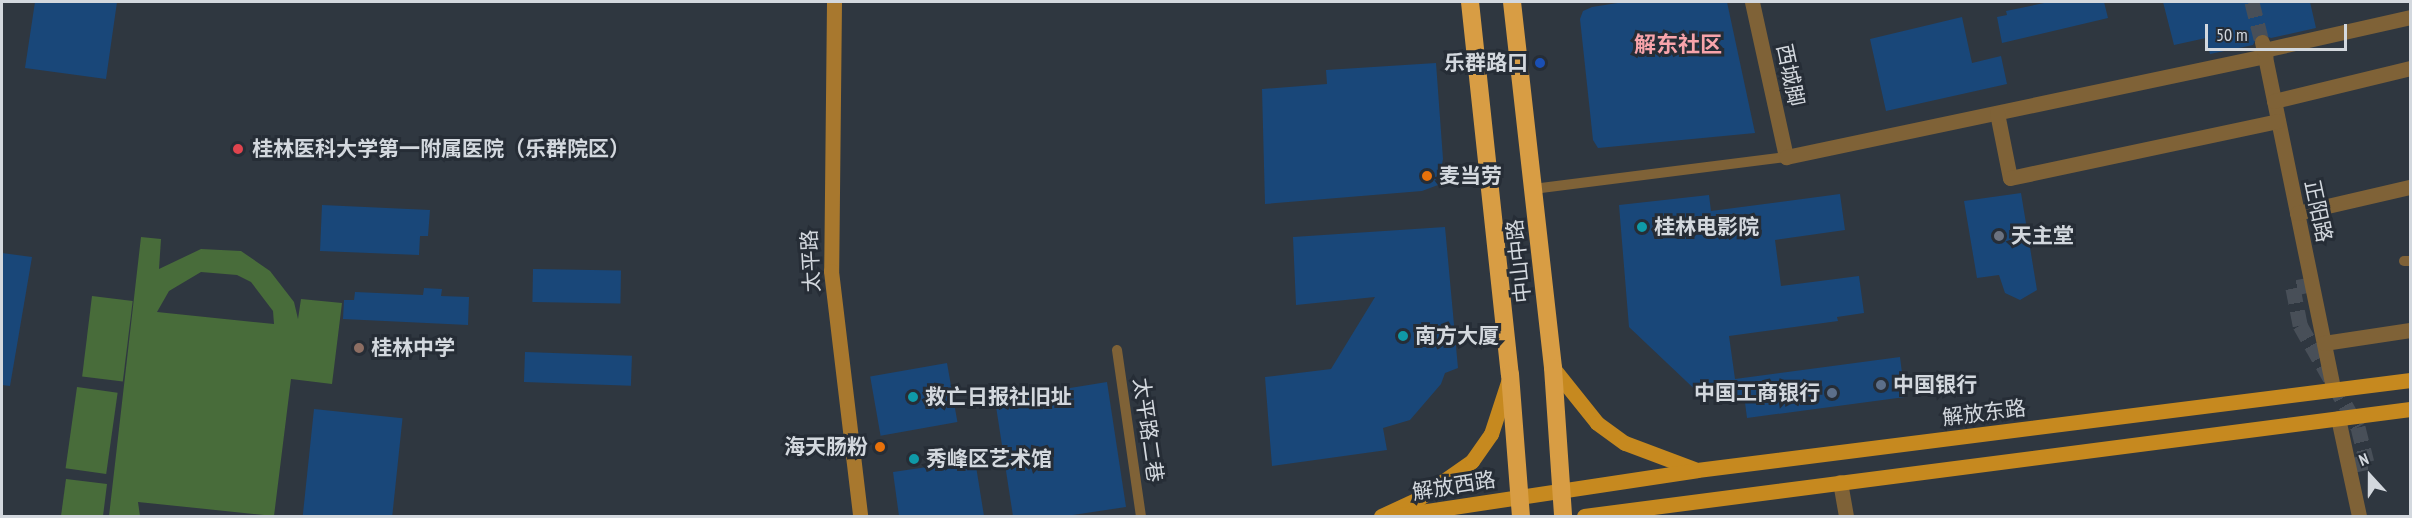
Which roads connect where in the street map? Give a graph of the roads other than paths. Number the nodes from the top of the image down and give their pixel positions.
1 (834, 2) edge
2 (1470, 2) edge
3 (1512, 2) edge
4 (1752, 2) edge
5 (2410, 17) edge
6 (2263, 49) junction
7 (2410, 68) edge
8 (2274, 101) junction
9 (1997, 113) junction
10 (2278, 121) junction
11 (1786, 157) junction
12 (2410, 187) edge
13 (1533, 189) junction
14 (2297, 213) junction
15 (2410, 330) edge
16 (2324, 343) junction
17 (1117, 350) dead end
18 (1553, 368) junction
19 (1510, 374) junction
20 (2410, 380) edge
21 (2333, 389) junction
22 (2410, 409) edge
23 (2338, 418) junction
24 (1697, 470) junction
25 (1840, 482) junction
26 (1563, 490) junction
27 (1521, 497) junction
28 (1680, 502) junction
29 (860, 516) edge
30 (1141, 516) edge
31 (1381, 516) edge
32 (1394, 516) edge
33 (1521, 516) edge
34 (1563, 516) edge
35 (1584, 516) edge
36 (1664, 516) edge
37 (1846, 516) edge
38 (2358, 516) edge

1 - 29 street, 太平路
2 - 19 highway, 中山中路
3 - 13 highway, 中山中路
4 - 11 street, 西城脚
5 - 6 street
6 - 8 street, 正阳路
6 - 9 street
7 - 8 street
8 - 10 street, 正阳路
9 - 10 street
9 - 11 street
10 - 14 street, 正阳路
11 - 13 lane
12 - 14 street
13 - 18 highway, 中山中路
14 - 16 street, 正阳路
15 - 16 street
16 - 21 street, 正阳路
17 - 30 lane, 太平路二巷
18 - 24 main road
18 - 26 highway, 中山中路
19 - 27 highway, 中山中路
19 - 31 main road
20 - 21 main road, 解放东路
21 - 24 main road, 解放东路
22 - 23 main road
23 - 25 main road
23 - 38 street
24 - 26 main road, 解放东路
25 - 28 main road
25 - 37 street
26 - 27 main road, 解放西路
26 - 34 highway, 中山中路
27 - 32 main road, 解放西路
27 - 33 highway, 中山中路
28 - 35 main road
28 - 36 main road

